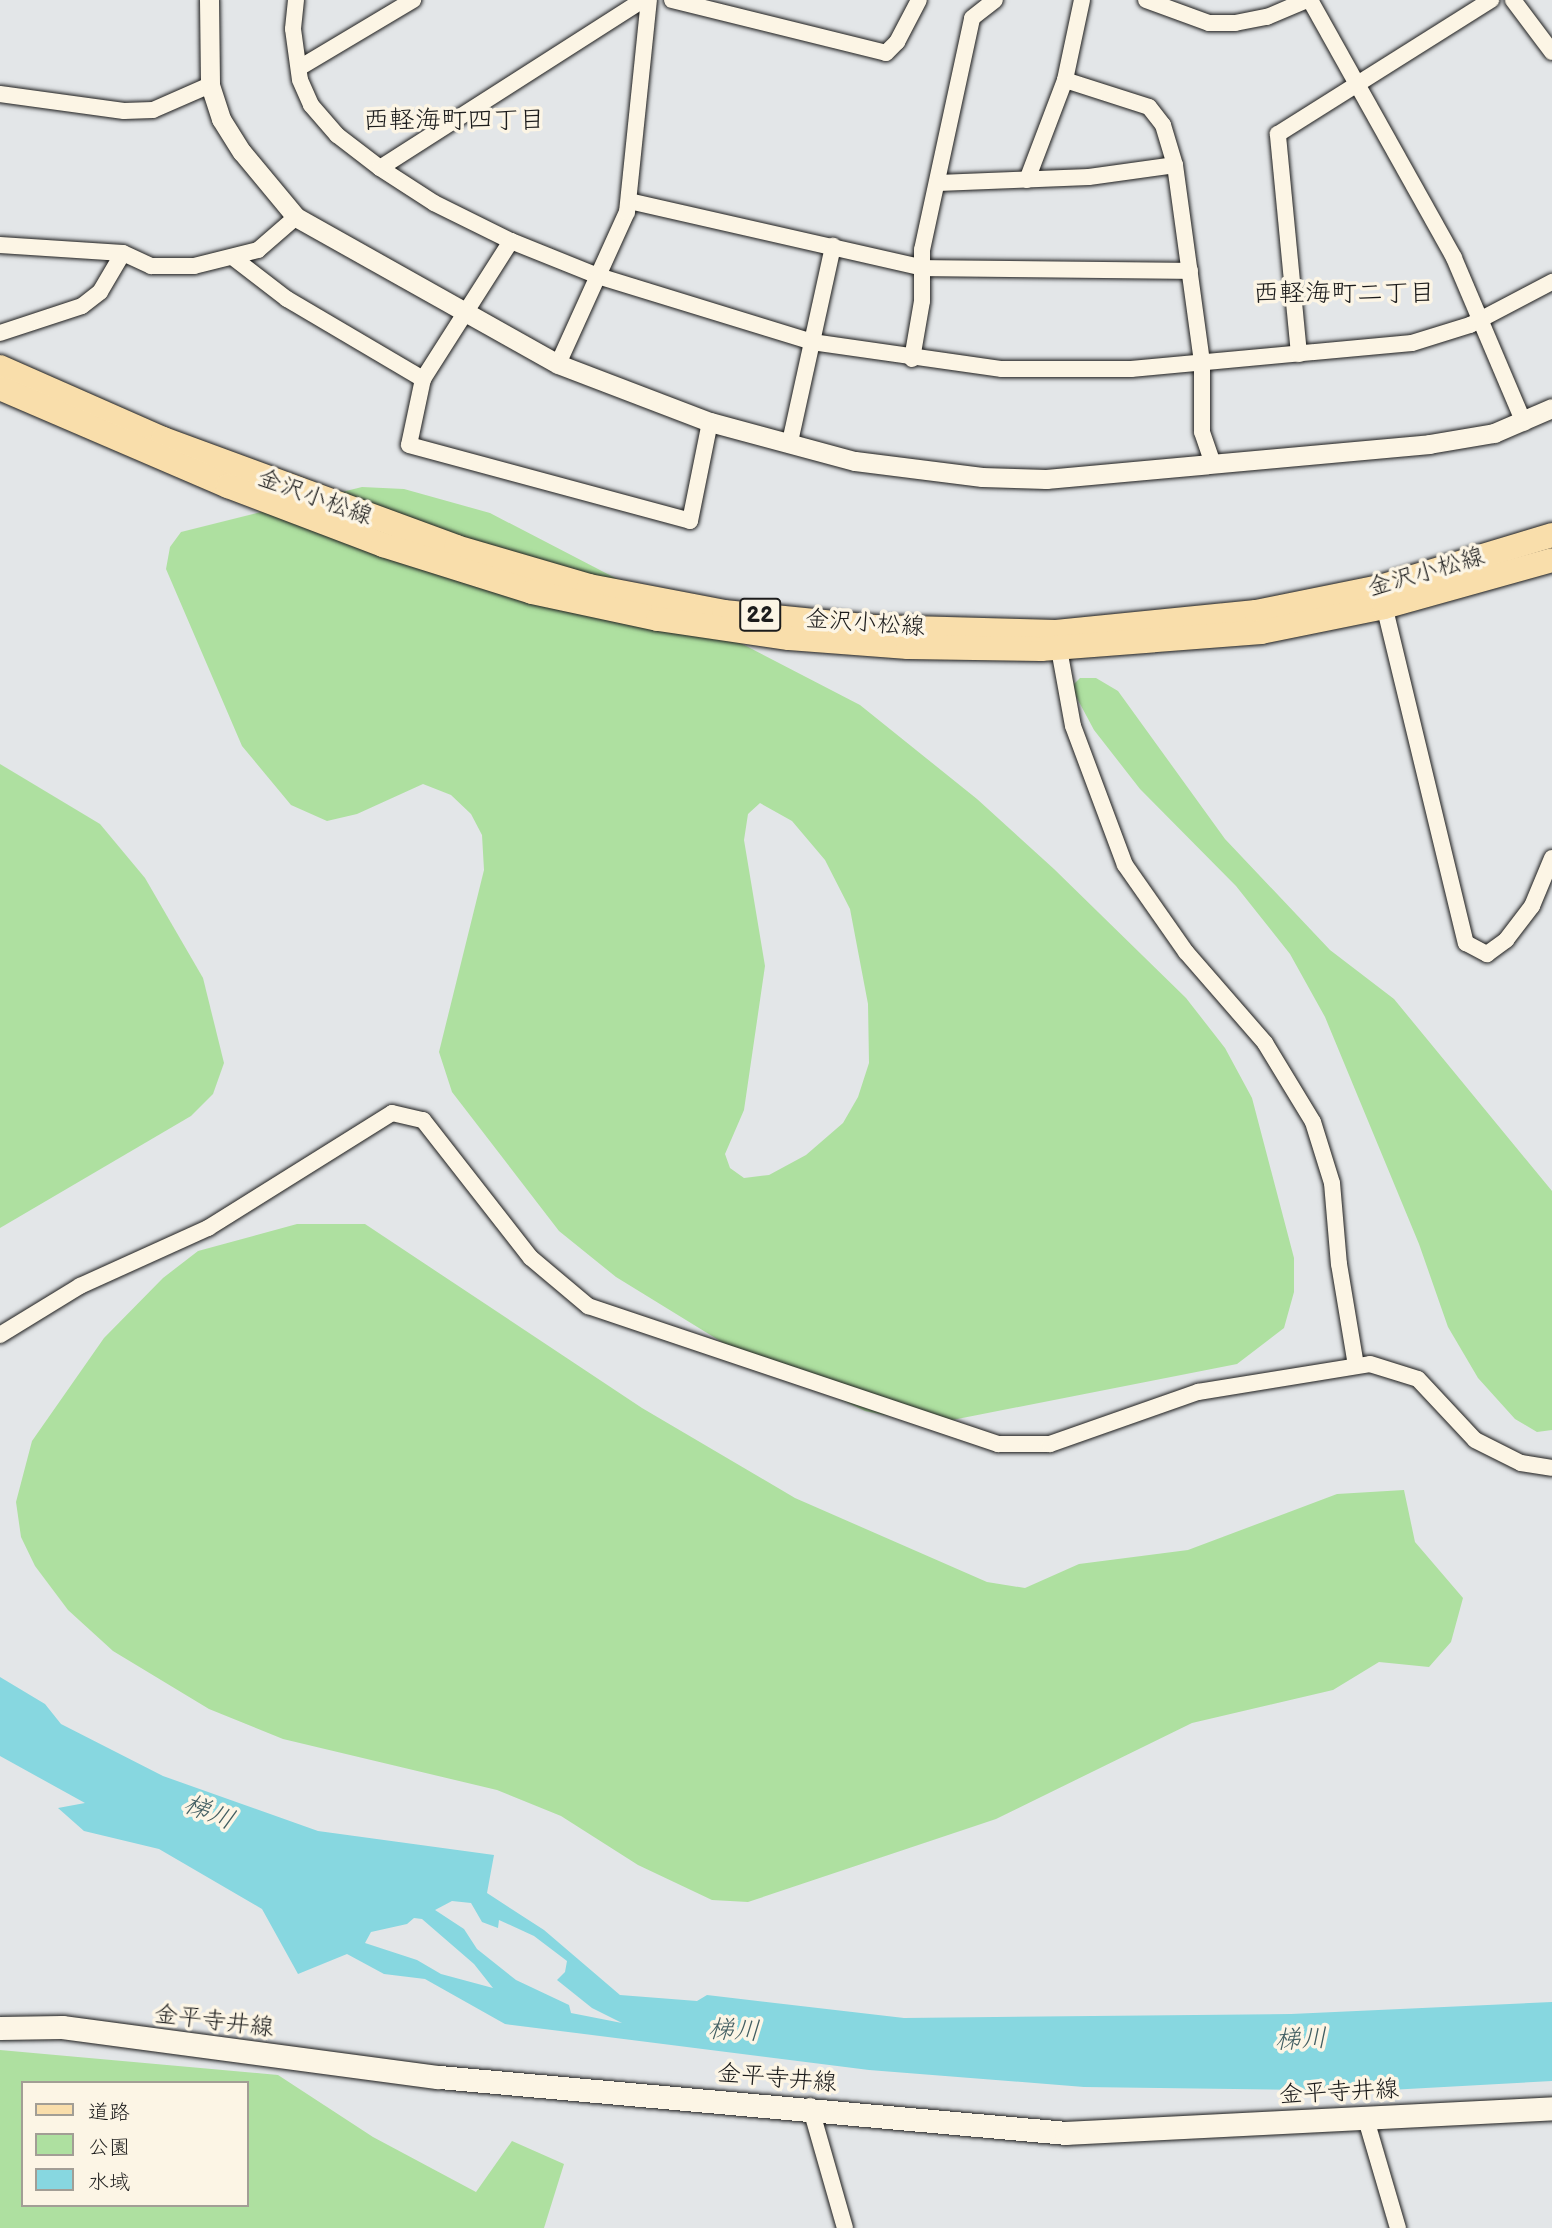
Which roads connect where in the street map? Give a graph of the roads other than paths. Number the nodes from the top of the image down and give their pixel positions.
1 (209, 0) edge
2 (296, 0) edge
3 (412, 0) edge
4 (643, 0) edge
5 (649, 0) edge
6 (672, 0) edge
7 (919, 0) edge
8 (995, 0) edge
9 (1082, 0) edge
10 (1146, 0) edge
11 (1308, 0) edge
12 (1491, 0) edge
13 (1513, 0) edge
14 (1552, 52) edge
15 (299, 68) junction
16 (1065, 80) junction
17 (1357, 84) junction
18 (210, 85) junction
19 (0, 94) edge
20 (1175, 165) junction
21 (380, 168) junction
22 (1027, 180) junction
23 (937, 183) junction
24 (629, 201) junction
25 (296, 217) junction
26 (511, 242) junction
27 (0, 245) edge
28 (833, 246) junction
29 (123, 253) junction
30 (235, 259) junction
31 (923, 268) junction
32 (1190, 271) junction
33 (598, 276) junction
34 (1552, 282) edge
35 (466, 315) junction
36 (1482, 319) junction
37 (0, 333) edge
38 (812, 342) junction
39 (1300, 354) junction
40 (912, 359) junction
41 (1202, 362) junction
42 (558, 364) junction
43 (0, 367) edge
44 (423, 379) junction
45 (0, 388) edge
46 (1552, 408) edge
47 (710, 422) junction
48 (1524, 423) junction
49 (790, 442) junction
50 (1213, 464) junction
51 (1552, 535) edge
52 (1552, 560) edge
53 (1382, 597) junction
54 (1057, 639) junction
55 (1552, 858) edge
56 (0, 1335) edge
57 (1356, 1366) junction
58 (1552, 1468) edge
59 (0, 2028) edge
60 (810, 2106) junction
61 (1552, 2108) edge
62 (1365, 2116) junction
63 (845, 2228) edge
64 (1398, 2228) edge

1 - 18 street
2 - 15 street
3 - 15 street
4 - 21 street
5 - 24 street
6 - 7 street
8 - 23 street
9 - 16 street
10 - 11 street
11 - 17 street
12 - 17 street
13 - 14 street
15 - 21 street
16 - 20 street
16 - 22 street
17 - 36 street
17 - 39 street
18 - 19 street
18 - 25 street
20 - 22 street
20 - 32 street
21 - 26 street
22 - 23 street
23 - 31 street
24 - 28 street
24 - 33 street
25 - 30 street
25 - 35 street
26 - 33 street
26 - 35 street
27 - 29 street
28 - 31 street
28 - 38 street
29 - 30 street
29 - 37 street
30 - 44 street
31 - 32 street
31 - 40 street
32 - 41 street
33 - 38 street
33 - 42 street
34 - 36 street
35 - 42 street
35 - 44 street
36 - 39 street
36 - 48 street
38 - 40 street
38 - 49 street
39 - 41 street
40 - 41 street
41 - 50 street
42 - 47 street
43 - 54 main road, 金沢小松線 / 22
44 - 47 street
45 - 54 main road, 金沢小松線 / 22
46 - 48 street
47 - 49 street
48 - 50 street
49 - 50 street
51 - 53 main road, 金沢小松線 / 22
52 - 53 main road, 金沢小松線 / 22
53 - 54 main road, 金沢小松線 / 22
53 - 55 street
54 - 57 street
56 - 57 street
57 - 58 street
59 - 60 main road, 金平寺井線
60 - 62 main road, 金平寺井線
60 - 63 street
61 - 62 main road, 金平寺井線
62 - 64 street

